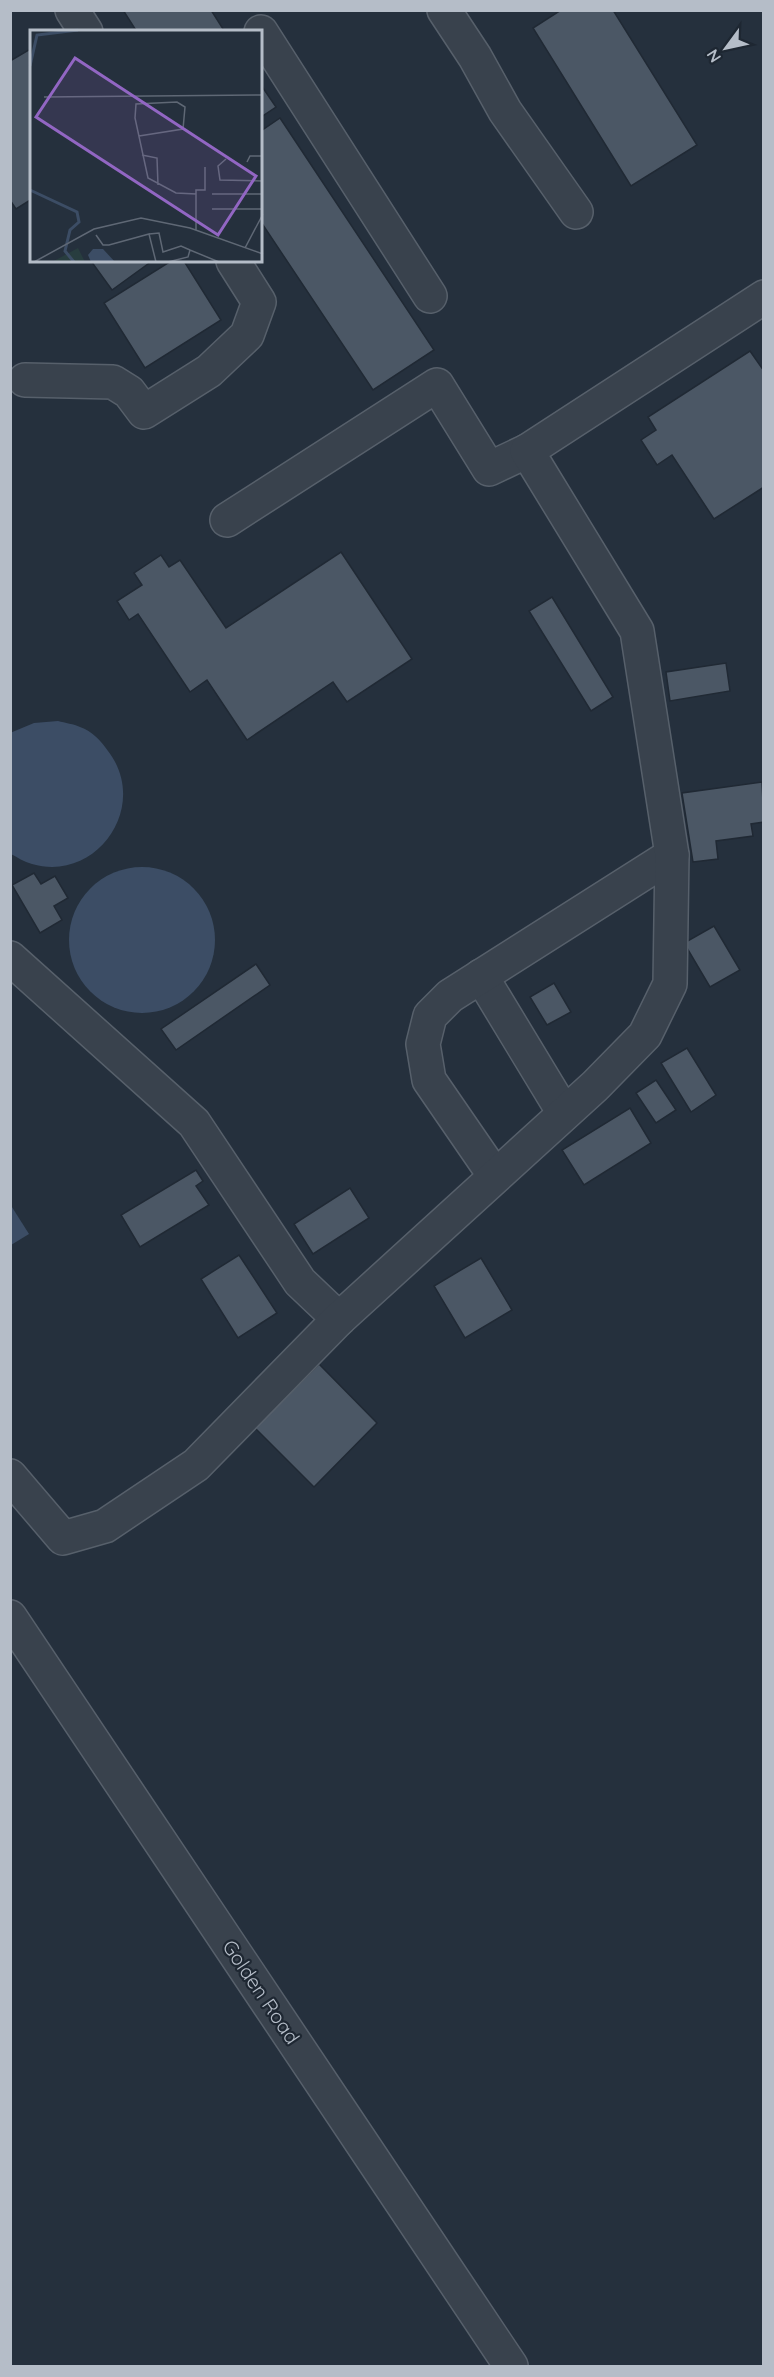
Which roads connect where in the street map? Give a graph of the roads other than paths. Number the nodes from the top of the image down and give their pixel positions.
1 (72, 10) edge
2 (247, 10) edge
3 (444, 10) edge
4 (85, 30) edge
5 (260, 30) edge
6 (262, 34) edge
7 (576, 212) dead end
8 (234, 262) edge
9 (430, 296) dead end
10 (764, 297) edge
11 (25, 380) dead end
12 (527, 451) junction
13 (227, 520) dead end
14 (672, 855) junction
15 (10, 958) edge
16 (481, 976) junction
17 (564, 1113) junction
18 (495, 1176) junction
19 (339, 1319) junction
20 (10, 1476) edge
21 (10, 1617) edge
22 (511, 2367) edge

1 - 4 street
2 - 5 street
3 - 7 street
6 - 9 street
8 - 11 street
10 - 12 street
12 - 13 street
12 - 14 street
14 - 16 street
14 - 17 street
15 - 19 street
16 - 17 street
16 - 18 street
17 - 18 street
18 - 19 street
19 - 20 street
21 - 22 street, Golden Road

